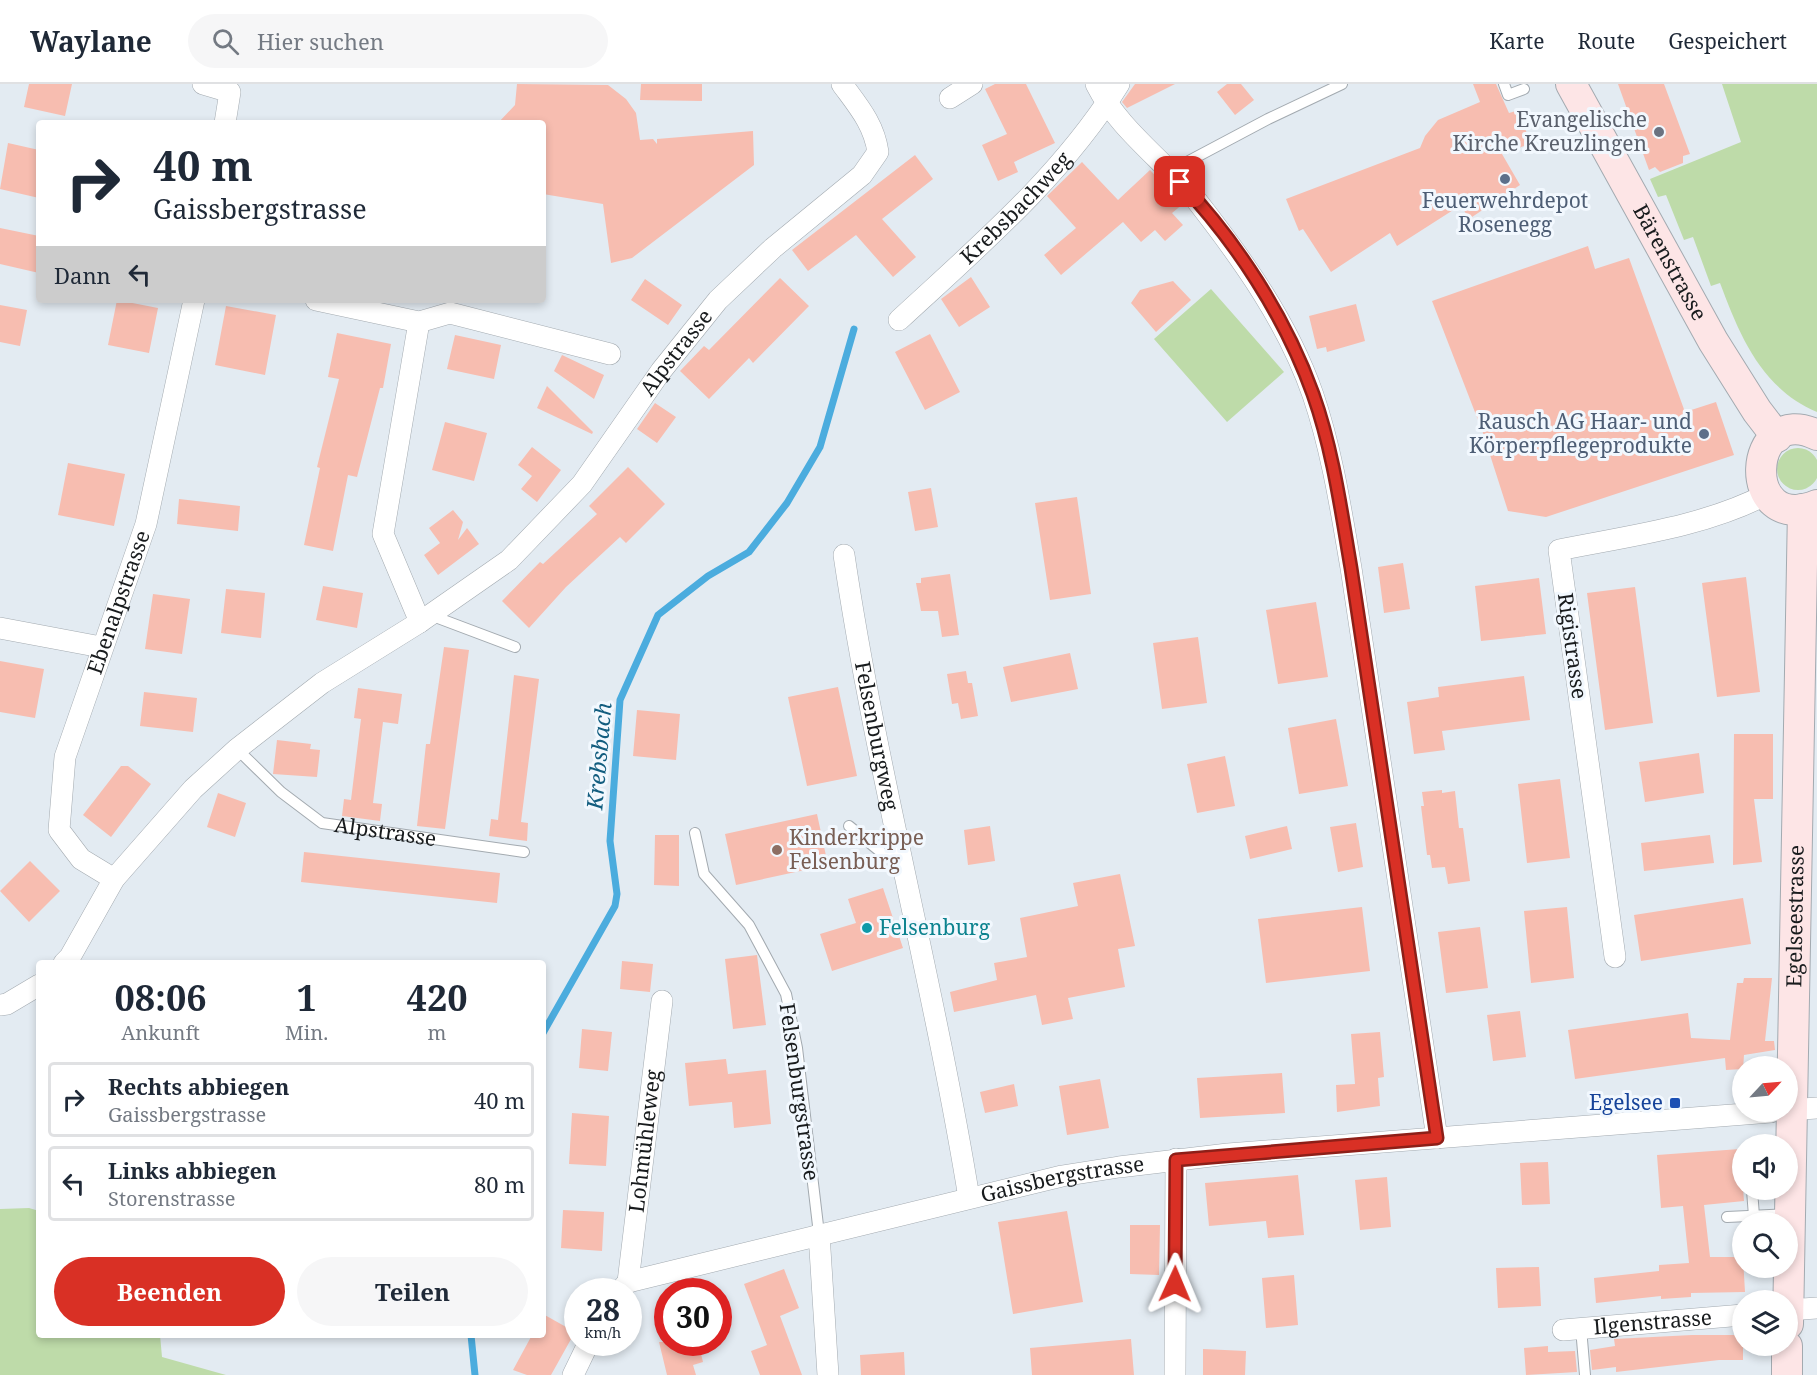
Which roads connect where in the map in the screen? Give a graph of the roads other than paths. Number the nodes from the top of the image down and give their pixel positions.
1 (203, 84) edge
2 (842, 84) edge
3 (972, 84) edge
4 (1096, 84) edge
5 (1119, 84) edge
6 (1342, 84) edge
7 (1504, 84) edge
8 (1571, 84) edge
9 (1524, 88) dead end
10 (950, 98) dead end
11 (1107, 105) junction
12 (225, 120) edge
13 (1170, 171) junction
14 (193, 303) edge
15 (330, 303) edge
16 (899, 320) dead end
17 (419, 322) junction
18 (610, 354) dead end
19 (1817, 435) edge
20 (1777, 437) junction
21 (1767, 494) junction
22 (1810, 507) edge
23 (844, 555) dead end
24 (425, 619) junction
25 (0, 628) edge
26 (101, 647) junction
27 (515, 647) dead end
28 (237, 749) junction
29 (849, 826) dead end
30 (695, 833) dead end
31 (524, 852) dead end
32 (902, 862) junction
33 (114, 879) junction
34 (1615, 957) dead end
35 (67, 960) edge
36 (36, 987) edge
37 (662, 1000) dead end
38 (0, 1005) edge
39 (1794, 1056) edge
40 (1732, 1115) edge
41 (1792, 1122) edge
42 (1437, 1138) junction
43 (1176, 1160) junction
44 (969, 1198) junction
45 (1791, 1212) edge
46 (1727, 1217) dead end
47 (1732, 1217) edge
48 (819, 1234) junction
49 (625, 1278) edge
50 (642, 1282) edge
51 (1817, 1308) edge
52 (1798, 1309) edge
53 (1732, 1316) edge
54 (1572, 1329) joint
55 (582, 1356) edge
56 (1787, 1356) edge
57 (573, 1375) edge
58 (828, 1375) edge
59 (1175, 1375) edge
60 (1585, 1375) edge
61 (1787, 1375) edge

1 - 12 street
2 - 24 street, Alpstrasse
3 - 10 street
4 - 11 street
5 - 11 street, Krebsbachweg
6 - 13 lane
7 - 9 lane
8 - 20 main road, Bärenstrasse
11 - 13 street
11 - 16 street, Krebsbachweg
13 - 42 street
14 - 26 street, Ebenalpstrasse
15 - 17 street
17 - 18 street
17 - 24 street
19 - 20 main road
20 - 21 main road
21 - 22 main road
21 - 34 street, Rigistrasse
22 - 39 main road, Egelseestrasse
23 - 32 street, Felsenburgweg
24 - 27 lane
24 - 28 street, Alpstrasse
25 - 26 street
26 - 33 street, Ebenalpstrasse
28 - 31 lane, Alpstrasse
28 - 33 street, Alpstrasse
29 - 32 lane
30 - 48 lane, Felsenburgstrasse
32 - 44 street, Felsenburgweg
33 - 35 street, Alpstrasse
36 - 38 street
37 - 49 street, Lohmühleweg
40 - 42 street, Gaissbergstrasse
41 - 45 main road, Egelseestrasse
42 - 43 street, Gaissbergstrasse
43 - 44 street, Gaissbergstrasse
43 - 59 street
44 - 48 street, Gaissbergstrasse
46 - 47 lane
48 - 50 street, Gaissbergstrasse
48 - 58 street
51 - 52 street
53 - 54 street, Ilgenstrasse
54 - 60 lane
55 - 57 street
56 - 61 main road

